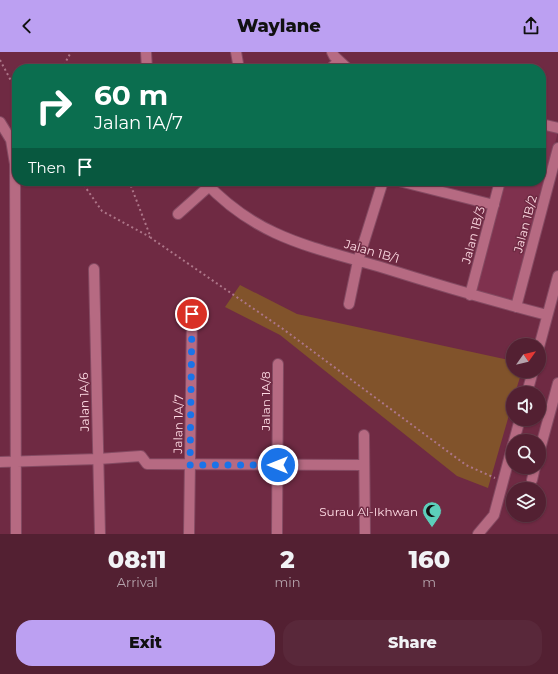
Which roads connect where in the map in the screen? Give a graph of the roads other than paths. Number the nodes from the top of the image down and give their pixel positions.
1 (146, 52) edge
2 (236, 52) edge
3 (332, 52) edge
4 (339, 61) junction
5 (147, 64) edge
6 (238, 64) edge
7 (336, 64) edge
8 (342, 64) edge
9 (0, 122) edge
10 (546, 125) edge
11 (558, 128) edge
12 (558, 148) edge
13 (12, 150) edge
14 (15, 186) edge
15 (207, 186) edge
16 (213, 186) edge
17 (381, 186) edge
18 (419, 186) edge
19 (499, 186) edge
20 (494, 205) junction
21 (178, 214) dead end
22 (358, 261) junction
23 (94, 269) dead end
24 (558, 276) edge
25 (470, 295) junction
26 (349, 304) dead end
27 (516, 307) junction
28 (192, 314) dead end
29 (548, 315) junction
30 (542, 338) edge
31 (278, 364) dead end
32 (558, 383) edge
33 (544, 434) edge
34 (364, 435) dead end
35 (98, 459) junction
36 (0, 462) edge
37 (16, 462) junction
38 (190, 465) junction
39 (278, 465) junction
40 (364, 465) junction
41 (506, 471) edge
42 (533, 474) edge
43 (532, 480) dead end
44 (16, 534) edge
45 (100, 534) edge
46 (189, 534) edge
47 (277, 534) edge
48 (365, 534) edge
49 (478, 534) edge

1 - 5 street
2 - 6 street
3 - 4 street
4 - 7 street
4 - 8 street
9 - 13 street
10 - 11 street
12 - 27 street, Jalan 1B/2
14 - 37 street
15 - 21 street
16 - 22 street, Jalan 1B/1
17 - 22 street
18 - 20 street
19 - 20 street, Jalan 1B/3
20 - 25 street, Jalan 1B/3
22 - 25 street, Jalan 1B/1
22 - 26 street
23 - 35 street, Jalan 1A/6
24 - 29 street
25 - 27 street, Jalan 1B/1
27 - 29 street, Jalan 1B/1
28 - 38 street, Jalan 1A/7
29 - 30 street
31 - 39 street, Jalan 1A/8
32 - 33 street
34 - 40 street
35 - 37 street
35 - 38 street
35 - 45 street, Jalan 1A/6
36 - 37 street
37 - 44 street
38 - 39 street
38 - 46 street, Jalan 1A/7
39 - 40 street
39 - 47 street, Jalan 1A/8
40 - 48 street
41 - 49 street
42 - 43 street

